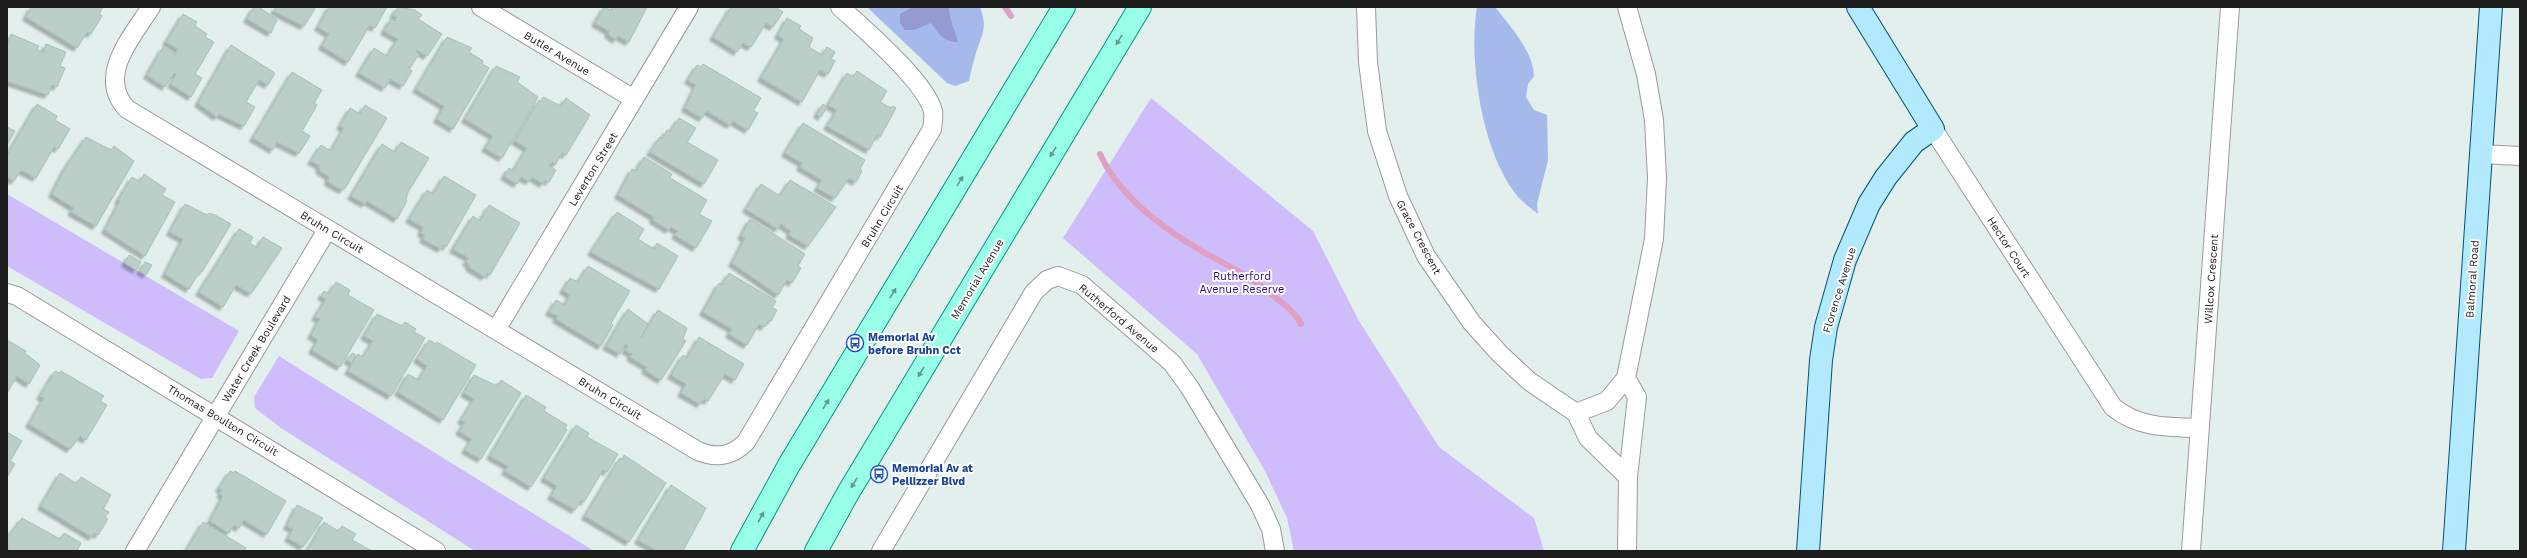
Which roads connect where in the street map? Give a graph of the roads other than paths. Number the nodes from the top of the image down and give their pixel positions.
1 (151, 7) edge
2 (480, 7) edge
3 (690, 7) edge
4 (840, 7) edge
5 (1064, 7) edge
6 (1140, 7) edge
7 (1366, 7) edge
8 (1628, 7) edge
9 (1858, 7) edge
10 (2230, 7) edge
11 (2491, 7) edge
12 (634, 99) junction
13 (1933, 129) junction
14 (2481, 154) junction
15 (2520, 156) edge
16 (327, 230) junction
17 (7, 293) edge
18 (496, 330) junction
19 (1626, 378) junction
20 (1576, 413) junction
21 (216, 416) junction
22 (2200, 428) junction
23 (1628, 477) junction
24 (433, 550) edge
25 (135, 551) edge
26 (742, 551) edge
27 (816, 551) edge
28 (881, 551) edge
29 (1275, 551) edge
30 (1627, 551) edge
31 (1808, 551) edge
32 (2191, 551) edge
33 (2454, 551) edge

1 - 16 street, Bruhn Circuit
2 - 12 street, Butler Avenue
3 - 12 street, Leverton Street
4 - 18 street, Bruhn Circuit
26 -> 5 main road
6 -> 27 main road, Memorial Avenue
7 - 20 street, Grace Crescent
8 - 19 street
9 - 13 street, Hector Court
10 - 22 street, Willcox Crescent
11 - 14 street, Balmoral Road
12 - 18 street, Leverton Street
13 - 22 street, Hector Court
13 - 31 street, Florence Avenue
14 - 15 street
14 - 33 street, Balmoral Road
16 - 18 street, Bruhn Circuit
16 - 21 street, Water Creek Boulevard
17 - 21 street, Thomas Boulton Circuit
19 - 20 street
19 - 23 street
20 - 23 street
21 - 24 street, Thomas Boulton Circuit
21 - 25 street, Water Creek Boulevard
22 - 32 street, Willcox Crescent
23 - 30 street
28 - 29 street, Rutherford Avenue

